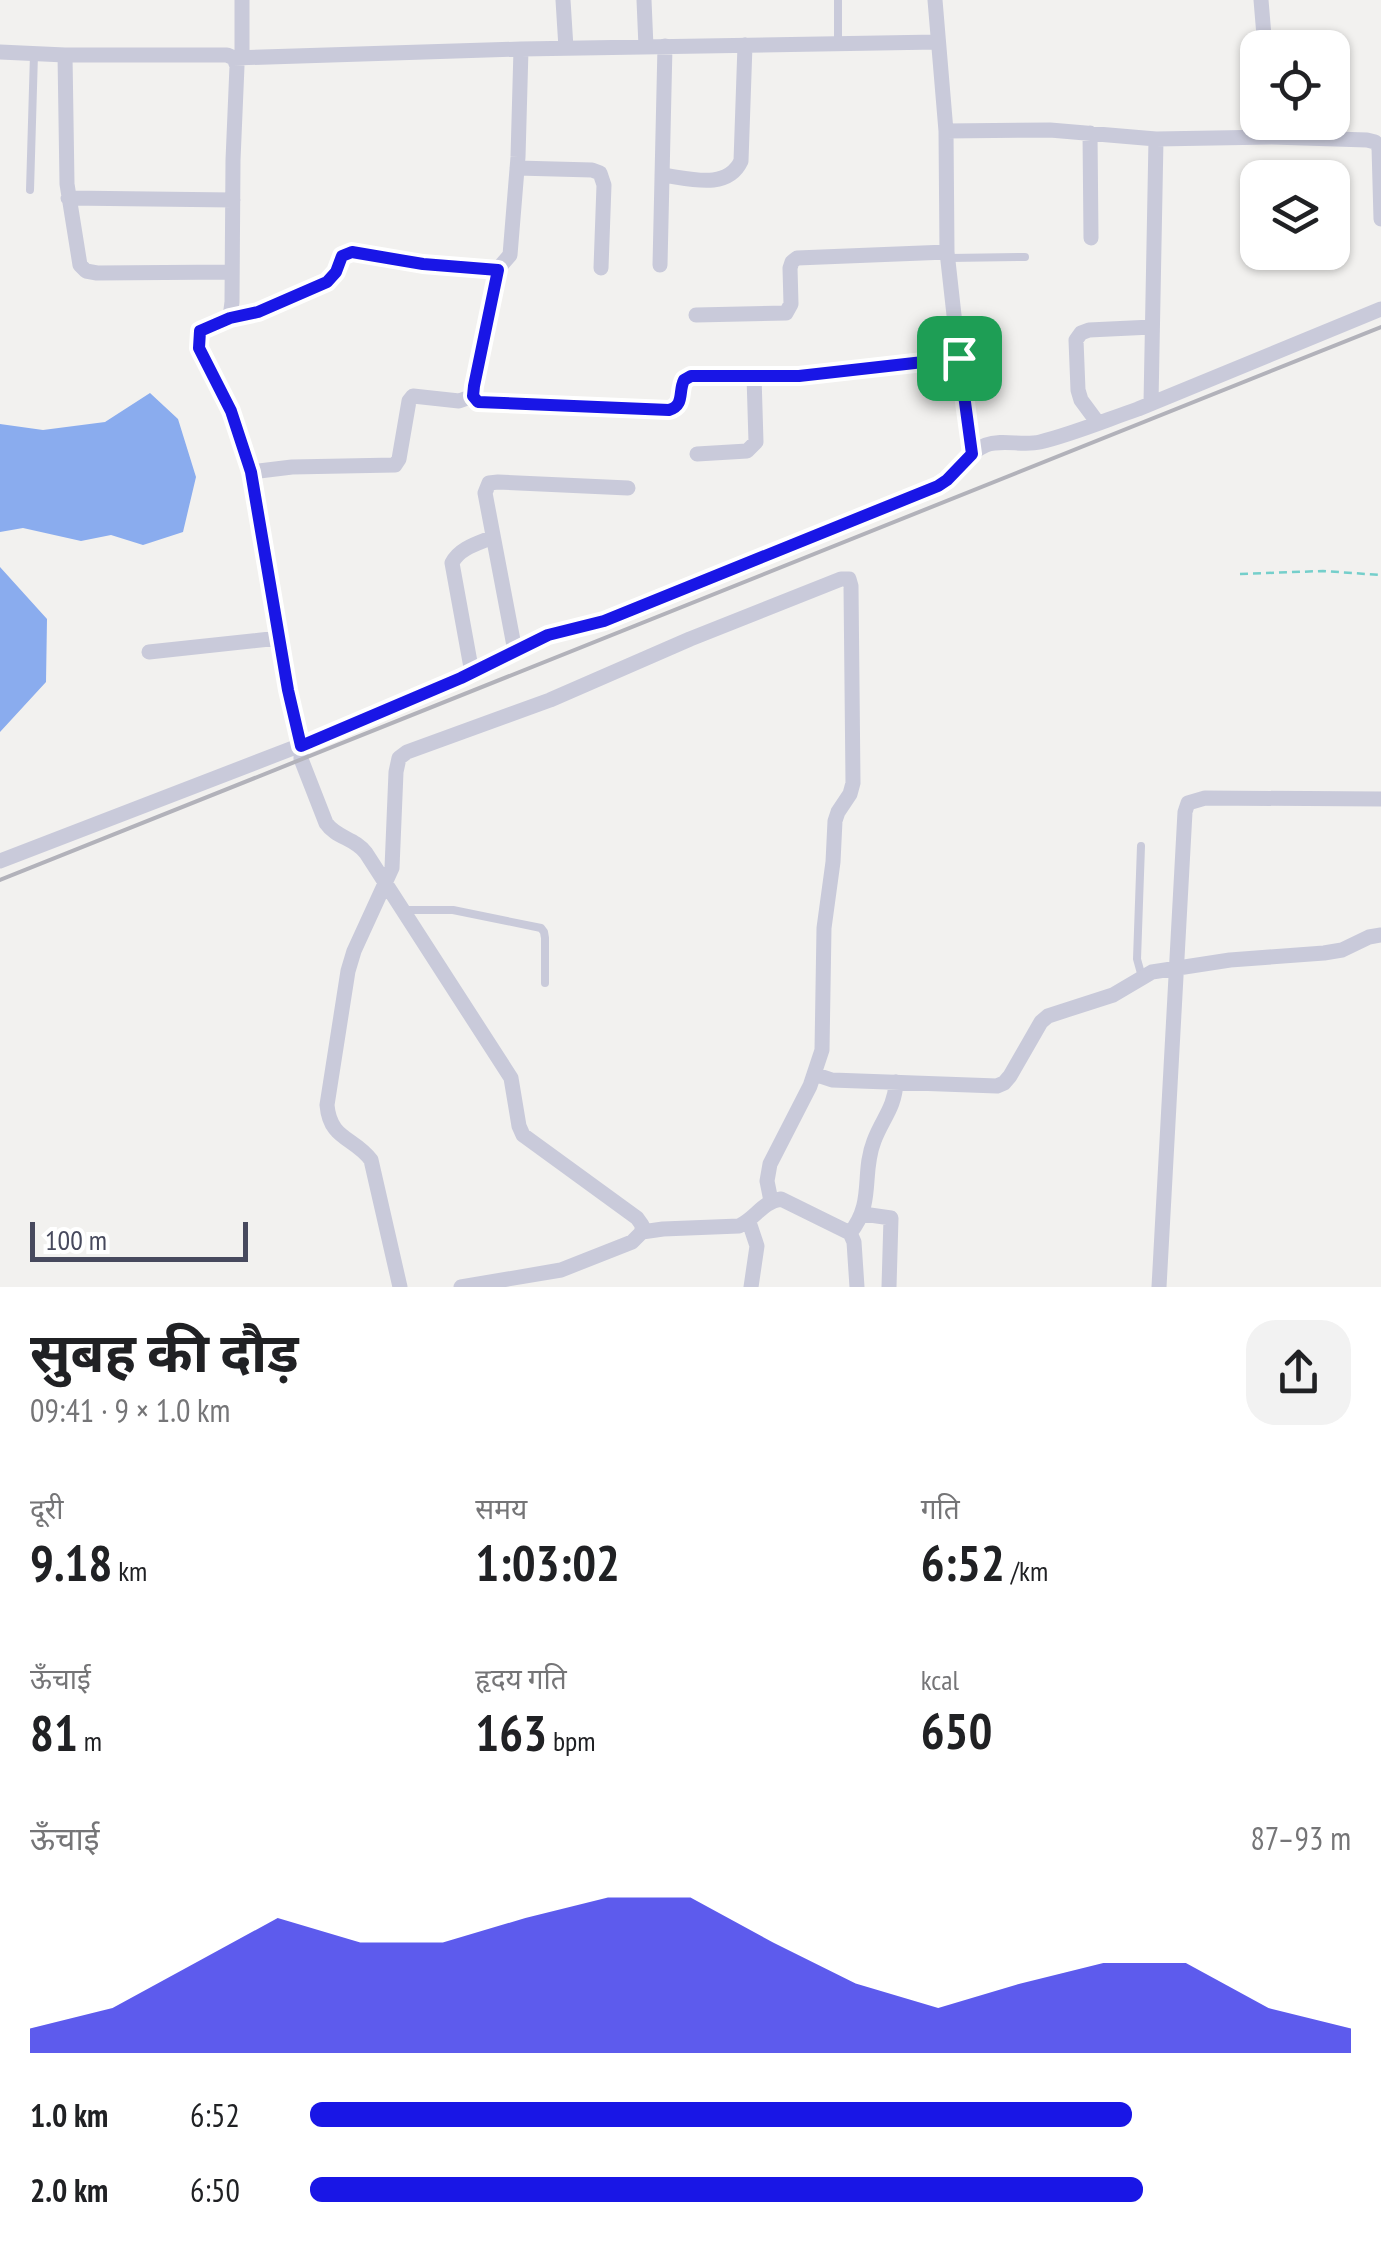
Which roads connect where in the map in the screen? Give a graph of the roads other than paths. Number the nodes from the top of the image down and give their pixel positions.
1 (242, 0) edge
2 (563, 0) edge
3 (644, 0) edge
4 (838, 0) edge
5 (935, 0) edge
6 (1261, 0) edge
7 (1264, 30) edge
8 (937, 42) junction
9 (838, 43) junction
10 (745, 45) junction
11 (646, 46) junction
12 (665, 46) junction
13 (566, 48) junction
14 (521, 49) junction
15 (0, 52) edge
16 (34, 54) junction
17 (65, 56) junction
18 (238, 58) junction
19 (946, 131) junction
20 (1240, 132) edge
21 (1090, 133) junction
22 (1350, 138) edge
23 (1156, 139) junction
24 (517, 168) junction
25 (662, 175) junction
26 (30, 190) dead end
27 (68, 198) junction
28 (233, 200) junction
29 (1381, 219) edge
30 (1091, 238) dead end
31 (947, 255) junction
32 (1024, 257) dead end
33 (660, 265) dead end
34 (601, 268) dead end
35 (498, 270) junction
36 (232, 272) junction
37 (1381, 309) edge
38 (696, 316) dead end
39 (230, 318) junction
40 (1152, 327) junction
41 (959, 358) junction
42 (754, 376) junction
43 (473, 396) junction
44 (1151, 403) junction
45 (1098, 423) junction
46 (697, 454) dead end
47 (972, 454) junction
48 (251, 472) junction
49 (628, 488) dead end
50 (494, 537) junction
51 (280, 638) junction
52 (515, 651) junction
53 (148, 652) dead end
54 (472, 673) junction
55 (301, 746) junction
56 (1381, 799) edge
57 (1141, 846) dead end
58 (0, 861) edge
59 (386, 884) junction
60 (402, 910) junction
61 (1381, 935) edge
62 (1178, 967) junction
63 (1142, 976) junction
64 (545, 983) dead end
65 (814, 1074) junction
66 (896, 1082) junction
67 (771, 1201) junction
68 (863, 1214) junction
69 (749, 1222) junction
70 (642, 1232) junction
71 (850, 1233) junction
72 (400, 1287) edge
73 (462, 1287) edge
74 (751, 1287) edge
75 (857, 1287) edge
76 (889, 1287) edge
77 (1159, 1287) edge

1 - 18 street
2 - 13 street
3 - 11 street
4 - 9 lane
5 - 8 street
6 - 7 street
8 - 9 street
8 - 19 street
9 - 10 street
10 - 12 street
10 - 25 street
11 - 12 street
11 - 13 street
12 - 25 street
13 - 14 street
14 - 18 street
14 - 24 street
15 - 16 street
16 - 17 street
16 - 26 lane
17 - 18 street
17 - 27 street
18 - 28 street
19 - 21 street
19 - 31 street
20 - 23 street
21 - 23 street
21 - 30 street
22 - 29 street
23 - 40 street
24 - 34 street
24 - 35 street
25 - 33 street
27 - 28 street
27 - 36 street
28 - 36 street
31 - 32 lane
31 - 38 street
31 - 41 street
35 - 39 street
35 - 43 street
36 - 39 street
37 - 44 street
39 - 48 street
40 - 44 street
40 - 45 street
41 - 42 street
41 - 47 street
42 - 43 street
42 - 46 street
43 - 48 street
44 - 45 street
45 - 47 street
47 - 52 street
48 - 51 street
49 - 50 street
50 - 52 street
50 - 54 street
51 - 53 street
51 - 55 street
52 - 54 street
54 - 55 street
55 - 58 street
55 - 59 street
56 - 62 street
57 - 63 lane
59 - 60 street
59 - 65 street
59 - 72 street
60 - 64 lane
60 - 70 street
61 - 62 street
62 - 63 street
62 - 77 street
63 - 66 street
65 - 66 street
65 - 67 street
66 - 68 street
67 - 69 street
67 - 71 street
68 - 71 street
68 - 76 street
69 - 70 street
69 - 74 street
70 - 73 street
71 - 75 street

